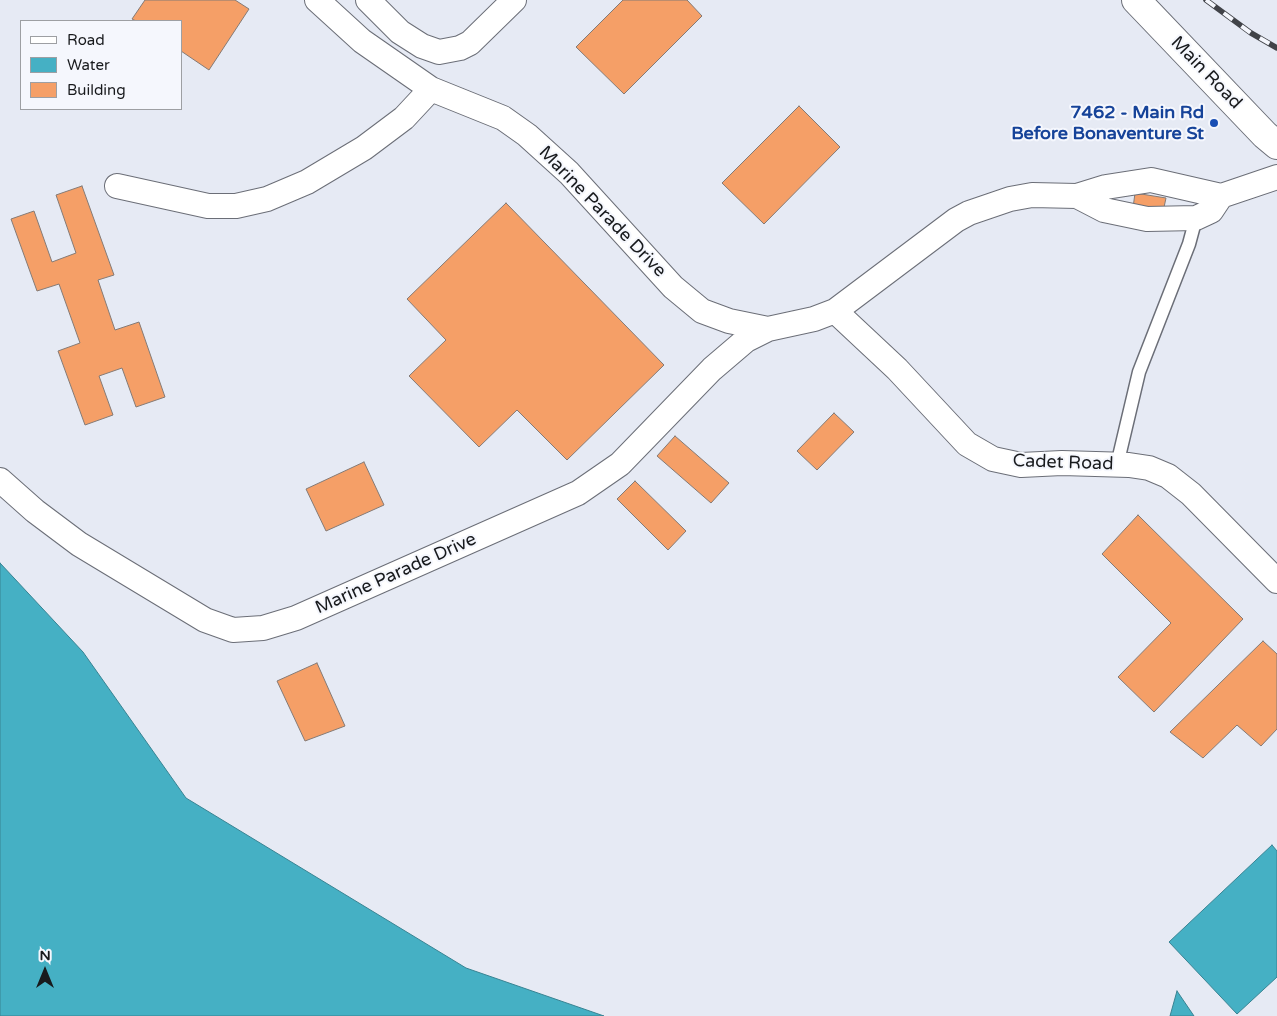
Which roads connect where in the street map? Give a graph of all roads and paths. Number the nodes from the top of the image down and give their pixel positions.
1 (317, 0) edge
2 (368, 0) edge
3 (514, 0) edge
4 (1136, 0) edge
5 (430, 90) junction
6 (1277, 145) edge
7 (1277, 177) edge
8 (117, 186) dead end
9 (1077, 196) junction
10 (1221, 196) junction
11 (1196, 218) junction
12 (835, 311) junction
13 (768, 329) junction
14 (1117, 465) junction
15 (0, 480) edge
16 (1277, 581) edge

1 - 5 street, Marine Parade Drive
2 - 3 street
4 - 6 main road, Main Road
5 - 8 street
5 - 13 street, Marine Parade Drive
7 - 10 street
9 - 10 street, Marine Parade Drive
9 - 11 street, Marine Parade Drive
9 - 12 street, Marine Parade Drive
10 - 11 street
11 - 14 lane
12 - 13 street, Marine Parade Drive
12 - 14 street, Cadet Road
13 - 15 street, Marine Parade Drive
14 - 16 street, Cadet Road

